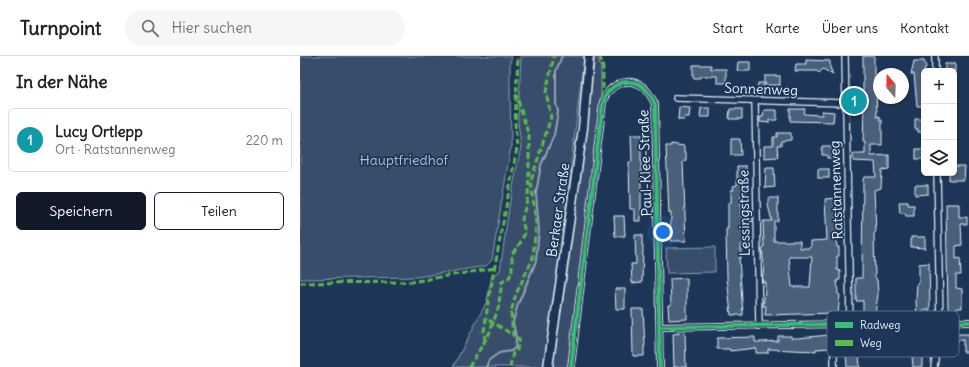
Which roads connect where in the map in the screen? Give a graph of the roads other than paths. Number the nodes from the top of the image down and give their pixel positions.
1 (589, 56) edge
2 (845, 56) edge
3 (935, 56) edge
4 (935, 68) edge
5 (676, 98) dead end
6 (755, 101) junction
7 (845, 103) junction
8 (937, 176) edge
9 (850, 311) edge
10 (940, 311) edge
11 (827, 324) edge
12 (758, 326) junction
13 (660, 327) junction
14 (935, 357) edge
15 (548, 367) edge
16 (571, 367) edge
17 (660, 367) edge
18 (934, 367) edge

1 - 15 main road, Berkaer Straße
2 - 7 street, Ratstannenweg
3 - 4 street
5 - 6 street, Sonnenweg
6 - 7 street, Sonnenweg
6 - 12 street, Lessingstraße
7 - 9 street, Ratstannenweg
8 - 10 street
11 - 12 street
12 - 13 street
13 - 16 street, Paul-Klee-Straße
13 - 17 street, Paul-Klee-Straße
14 - 18 street

